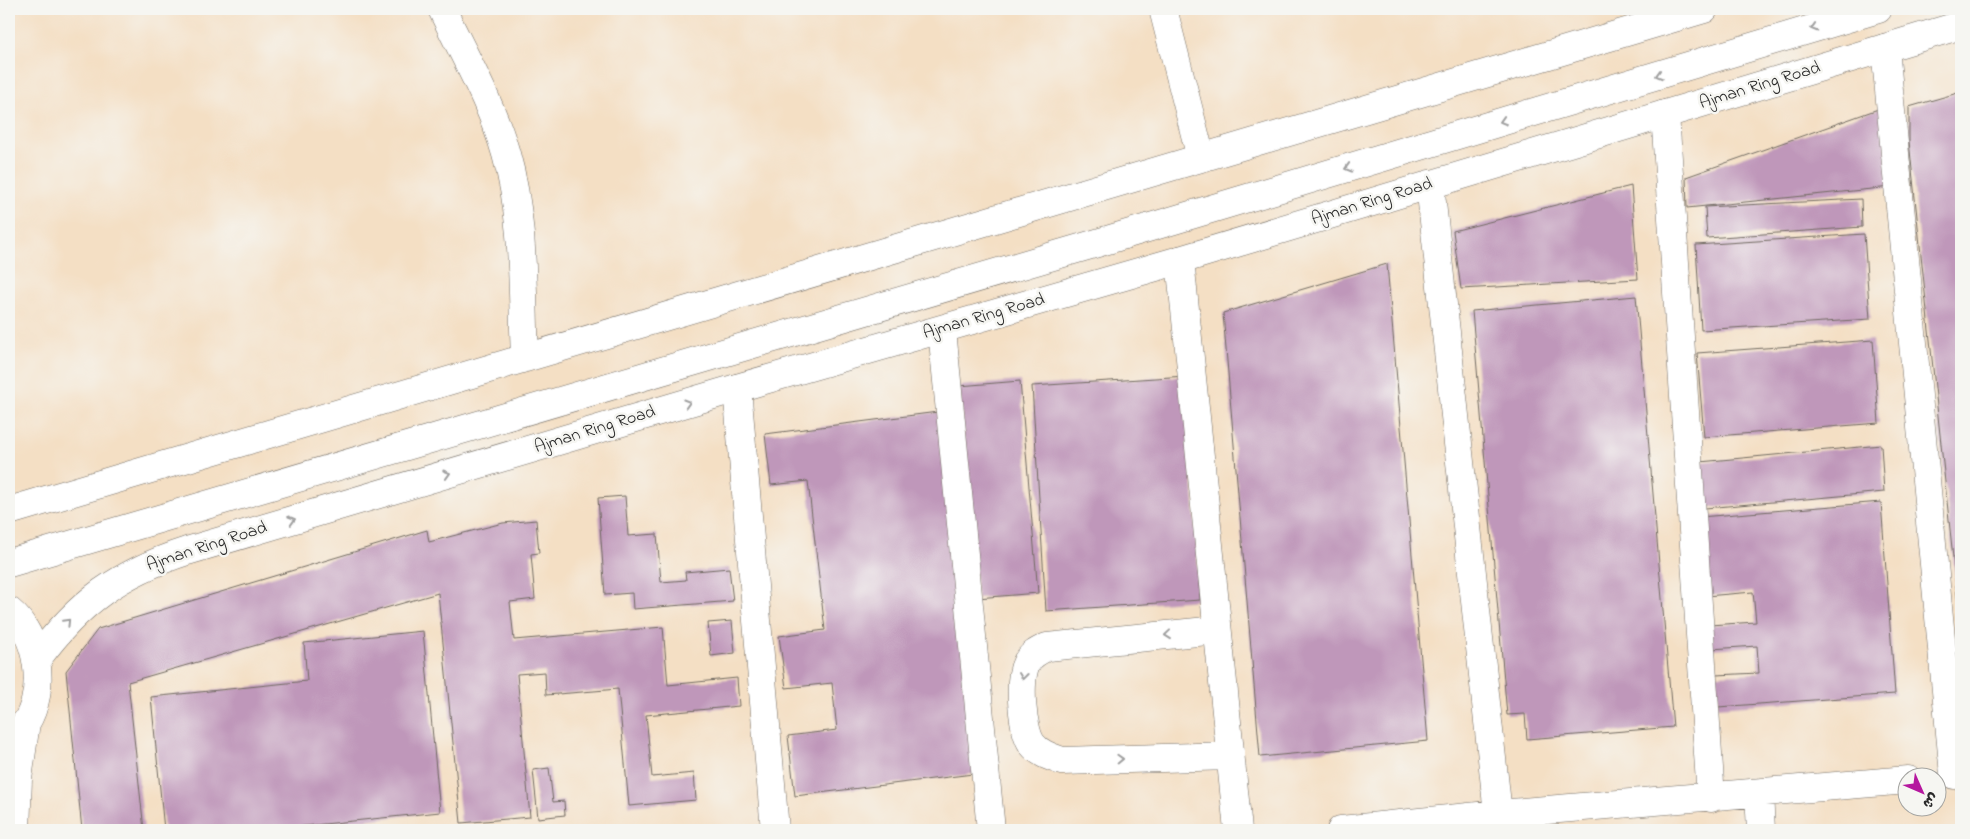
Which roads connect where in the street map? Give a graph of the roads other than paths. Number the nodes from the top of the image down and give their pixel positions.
1 (442, 9) edge
2 (1163, 9) edge
3 (1704, 9) edge
4 (1878, 9) edge
5 (1961, 25) edge
6 (1885, 48) junction
7 (1664, 114) junction
8 (1200, 158) junction
9 (1430, 184) junction
10 (1180, 260) junction
11 (942, 330) junction
12 (526, 358) junction
13 (737, 388) junction
14 (9, 511) edge
15 (9, 564) edge
16 (9, 611) edge
17 (1217, 630) junction
18 (36, 659) junction
19 (26, 722) junction
20 (9, 745) edge
21 (1230, 756) junction
22 (1951, 776) edge
23 (1898, 781) edge
24 (1759, 793) junction
25 (1710, 798) junction
26 (1498, 814) junction
27 (16, 830) edge
28 (775, 830) edge
29 (991, 830) edge
30 (1238, 830) edge
31 (1342, 830) edge
32 (1761, 830) edge

1 - 12 main road
2 - 8 main road
3 - 8 main road
4 -> 15 main road, Ajman Ring Road
5 - 6 main road, Ajman Ring Road
6 - 7 main road, Ajman Ring Road
6 - 22 main road
7 - 9 main road, Ajman Ring Road
7 - 25 main road
8 - 12 main road
9 - 10 main road, Ajman Ring Road
9 - 26 main road
10 - 11 main road, Ajman Ring Road
10 - 17 main road
11 - 13 main road, Ajman Ring Road
11 - 29 main road
12 - 14 main road
18 -> 13 main road, Ajman Ring Road
13 - 28 main road
16 - 18 main road
17 - 21 main road
17 -> 21 main road
18 - 19 main road
19 - 20 main road
19 - 27 main road
21 - 30 main road
23 - 24 main road
24 - 25 main road
24 - 32 main road
25 - 26 main road
26 - 31 main road

